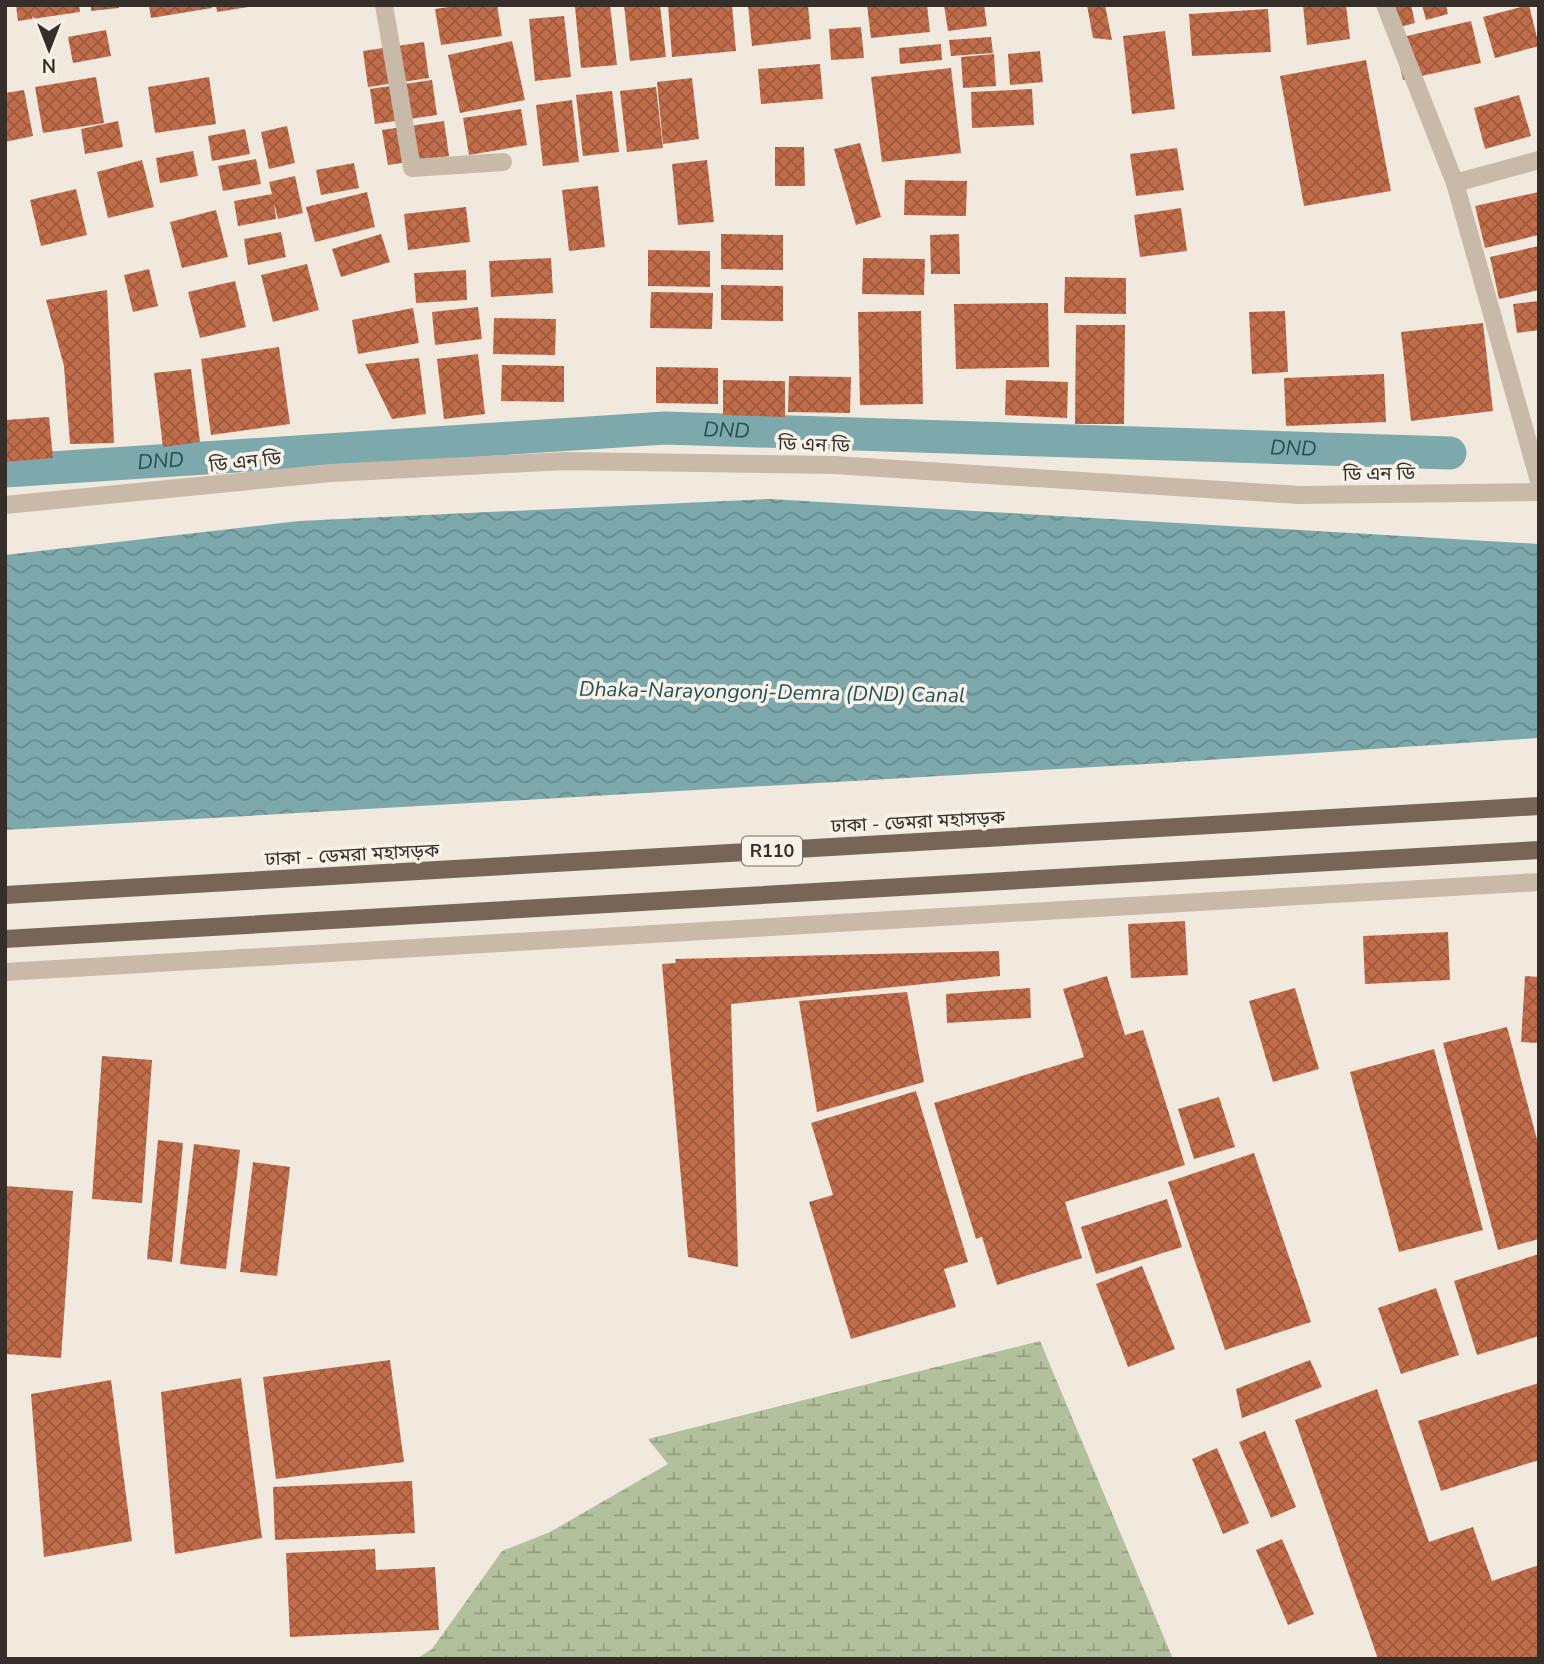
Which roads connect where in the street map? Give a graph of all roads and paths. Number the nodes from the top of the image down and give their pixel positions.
1 (384, 5) edge
2 (1385, 5) edge
3 (1539, 160) edge
4 (503, 162) dead end
5 (1455, 183) junction
6 (1539, 481) edge
7 (1539, 492) edge
8 (5, 505) edge
9 (1539, 806) edge
10 (1539, 850) edge
11 (1539, 882) edge
12 (5, 895) edge
13 (5, 939) edge
14 (5, 972) edge

1 - 4 street
2 - 5 street
3 - 5 street
5 - 6 street
7 - 8 street, ডি এন ডি
9 - 12 main road, ঢাকা - ডেমরা মহাসড়ক / R110
10 - 13 main road, R110
11 - 14 street

